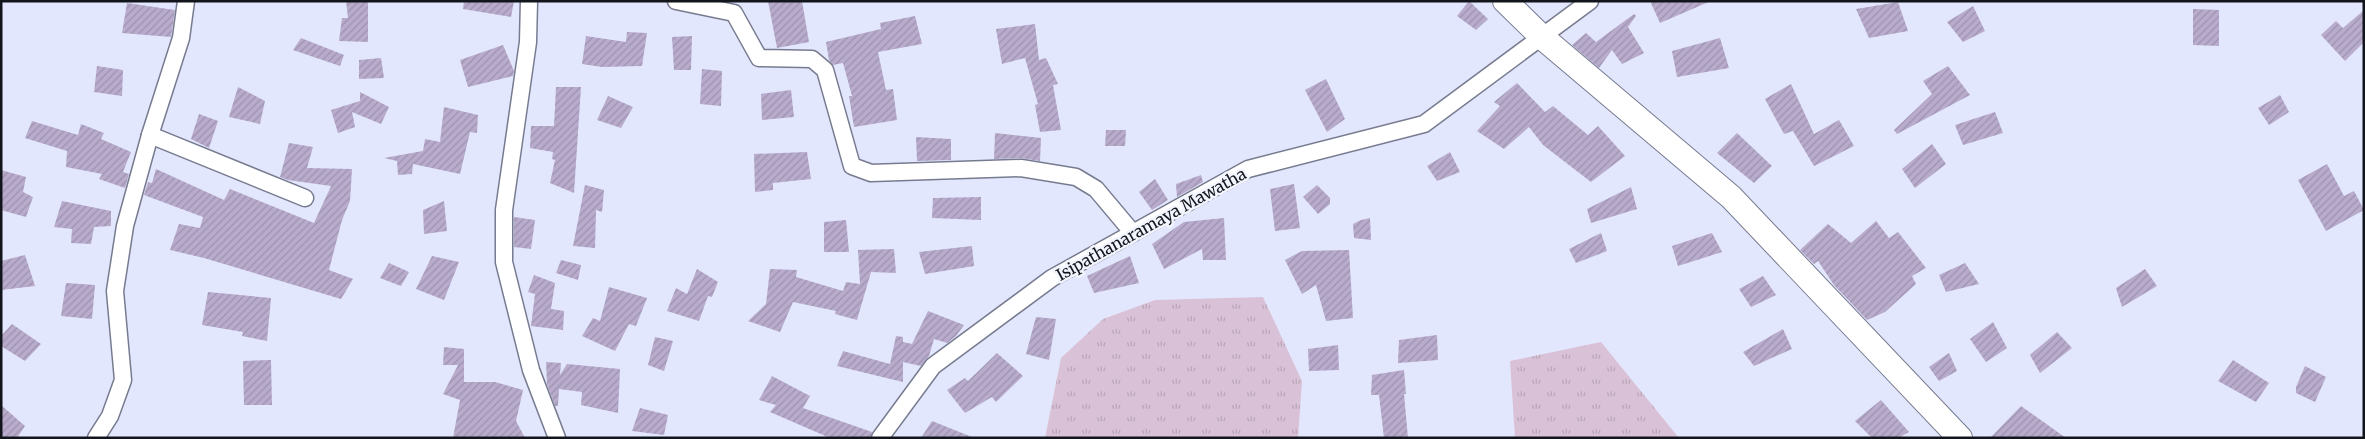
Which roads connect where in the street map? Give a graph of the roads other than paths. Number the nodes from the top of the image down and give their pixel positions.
1 (186, 1) edge
2 (529, 1) edge
3 (676, 1) edge
4 (1505, 1) edge
5 (1590, 1) edge
6 (1543, 38) junction
7 (150, 135) junction
8 (306, 198) dead end
9 (1133, 233) junction
10 (96, 438) edge
11 (557, 438) edge
12 (880, 438) edge
13 (1960, 438) edge

1 - 7 street
2 - 11 street
3 - 9 street
4 - 6 street
5 - 6 street, Isipathanaramaya Mawatha
6 - 9 street, Isipathanaramaya Mawatha
6 - 13 street
7 - 8 street
7 - 10 street
9 - 12 street, Isipathanaramaya Mawatha

